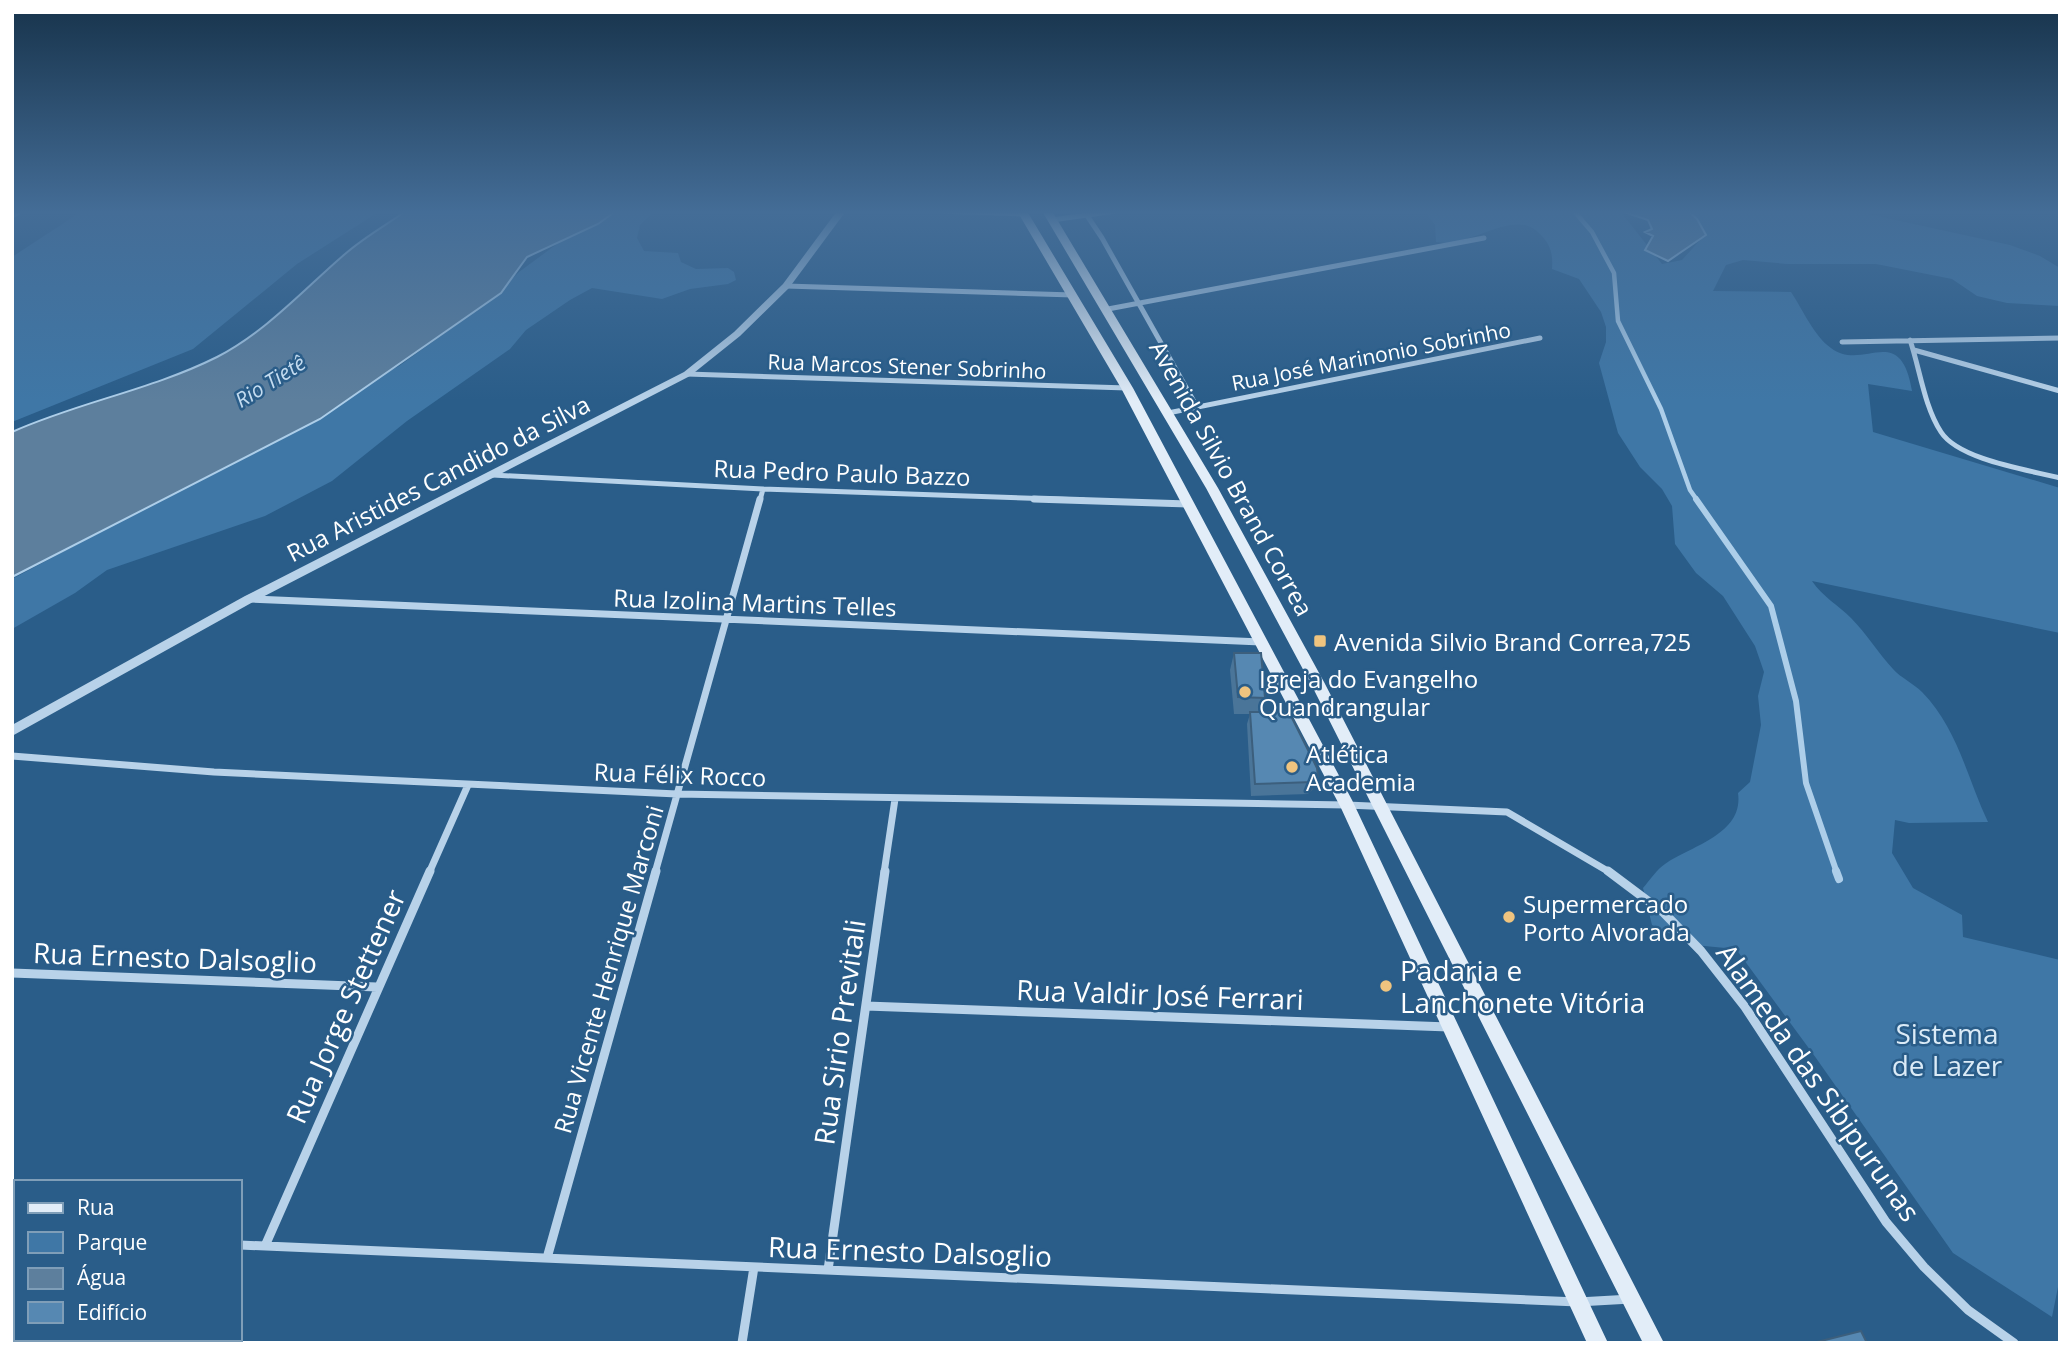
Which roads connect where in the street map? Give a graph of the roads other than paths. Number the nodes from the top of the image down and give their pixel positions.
1 (795, 274) edge
2 (1060, 274) edge
3 (1086, 274) edge
4 (1123, 274) edge
5 (1292, 274) edge
6 (786, 286) junction
7 (1073, 295) junction
8 (1140, 303) junction
9 (1108, 309) junction
10 (1539, 338) dead end
11 (2060, 338) edge
12 (1910, 340) junction
13 (1842, 342) dead end
14 (1914, 350) junction
15 (687, 374) junction
16 (1127, 388) junction
17 (2060, 391) edge
18 (1197, 407) junction
19 (1168, 413) junction
20 (493, 475) junction
21 (2060, 478) edge
22 (763, 489) junction
23 (1189, 504) junction
24 (249, 599) junction
25 (726, 621) junction
26 (1261, 642) junction
27 (12, 731) edge
28 (12, 756) edge
29 (468, 785) junction
30 (677, 794) junction
31 (895, 799) junction
32 (1347, 805) junction
33 (1381, 806) junction
34 (12, 973) edge
35 (377, 987) junction
36 (866, 1006) junction
37 (1453, 1027) junction
38 (242, 1245) edge
39 (265, 1246) junction
40 (547, 1258) junction
41 (754, 1267) junction
42 (828, 1270) junction
43 (1631, 1299) junction
44 (1578, 1302) junction
45 (742, 1343) edge
46 (1598, 1343) edge
47 (1654, 1343) edge
48 (2014, 1343) edge

1 - 6 street, Rua Aristides Candido da Silva
2 - 7 main road, Avenida Silvio Brand Correa
3 - 9 main road, Avenida Silvio Brand Correa
4 - 8 street
5 - 8 street
6 - 7 street
6 - 15 street, Rua Aristides Candido da Silva
7 - 16 main road, Avenida Silvio Brand Correa
8 - 9 street
8 - 18 street
9 - 19 main road, Avenida Silvio Brand Correa
10 - 18 street, Rua José Marinonio Sobrinho
11 - 12 street
12 - 13 street
12 - 14 street
14 - 17 street
14 - 21 street
15 - 16 street, Rua Marcos Stener Sobrinho
15 - 20 street, Rua Aristides Candido da Silva
16 - 23 main road, Avenida Silvio Brand Correa
18 - 19 street, Rua José Marinonio Sobrinho
19 - 33 main road, Avenida Silvio Brand Correa
20 - 22 street, Rua Pedro Paulo Bazzo
20 - 24 street, Rua Aristides Candido da Silva
22 - 23 street, Rua Pedro Paulo Bazzo
22 - 25 street, Rua Vicente Henrique Marconi
23 - 26 main road, Avenida Silvio Brand Correa
24 - 25 street, Rua Izolina Martins Telles
24 - 27 street, Rua Aristides Candido da Silva
25 - 26 street, Rua Izolina Martins Telles
25 - 30 street, Rua Vicente Henrique Marconi
26 - 32 main road, Avenida Silvio Brand Correa
28 - 29 street, Rua Félix Rocco
29 - 30 street, Rua Félix Rocco
29 - 35 street, Rua Jorge Stettener
30 - 31 street, Rua Félix Rocco
30 - 40 street, Rua Vicente Henrique Marconi
31 - 32 street, Rua Félix Rocco
31 - 36 street, Rua Sirio Previtali
32 - 33 street, Alameda das Sibipurunas
32 - 37 main road, Avenida Silvio Brand Correa
33 - 43 main road, Avenida Silvio Brand Correa
33 - 48 street, Alameda das Sibipurunas
34 - 35 street, Rua Ernesto Dalsoglio
35 - 39 street, Rua Jorge Stettener
36 - 37 street, Rua Valdir José Ferrari
36 - 42 street, Rua Sirio Previtali
37 - 44 main road, Avenida Silvio Brand Correa
38 - 39 street, Rua Ernesto Dalsoglio
39 - 40 street, Rua Ernesto Dalsoglio
40 - 41 street, Rua Ernesto Dalsoglio
41 - 42 street, Rua Ernesto Dalsoglio
41 - 45 street
42 - 44 street, Rua Ernesto Dalsoglio
43 - 44 street
43 - 47 main road, Avenida Silvio Brand Correa
44 - 46 main road, Avenida Silvio Brand Correa

